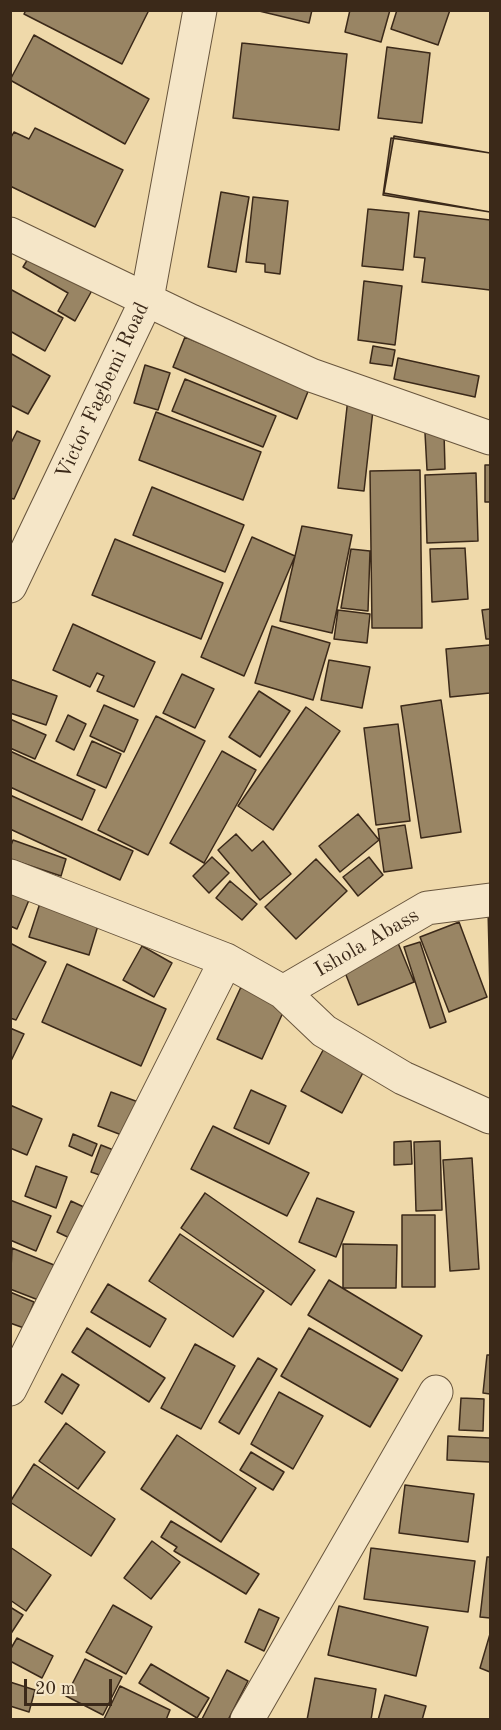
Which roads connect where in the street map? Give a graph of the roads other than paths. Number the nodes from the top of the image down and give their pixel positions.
1 (200, 10) edge
2 (10, 234) edge
3 (147, 299) junction
4 (490, 438) edge
5 (10, 586) edge
6 (10, 876) edge
7 (490, 900) edge
8 (226, 960) junction
9 (283, 992) junction
10 (490, 1117) edge
11 (10, 1389) edge
12 (436, 1392) dead end
13 (247, 1719) edge

1 - 3 street, Victor Fagbemi Road
2 - 3 street
3 - 4 street
3 - 5 street, Victor Fagbemi Road
6 - 8 street
7 - 9 street, Ishola Abass
8 - 9 street
8 - 11 street
9 - 10 street
12 - 13 street

